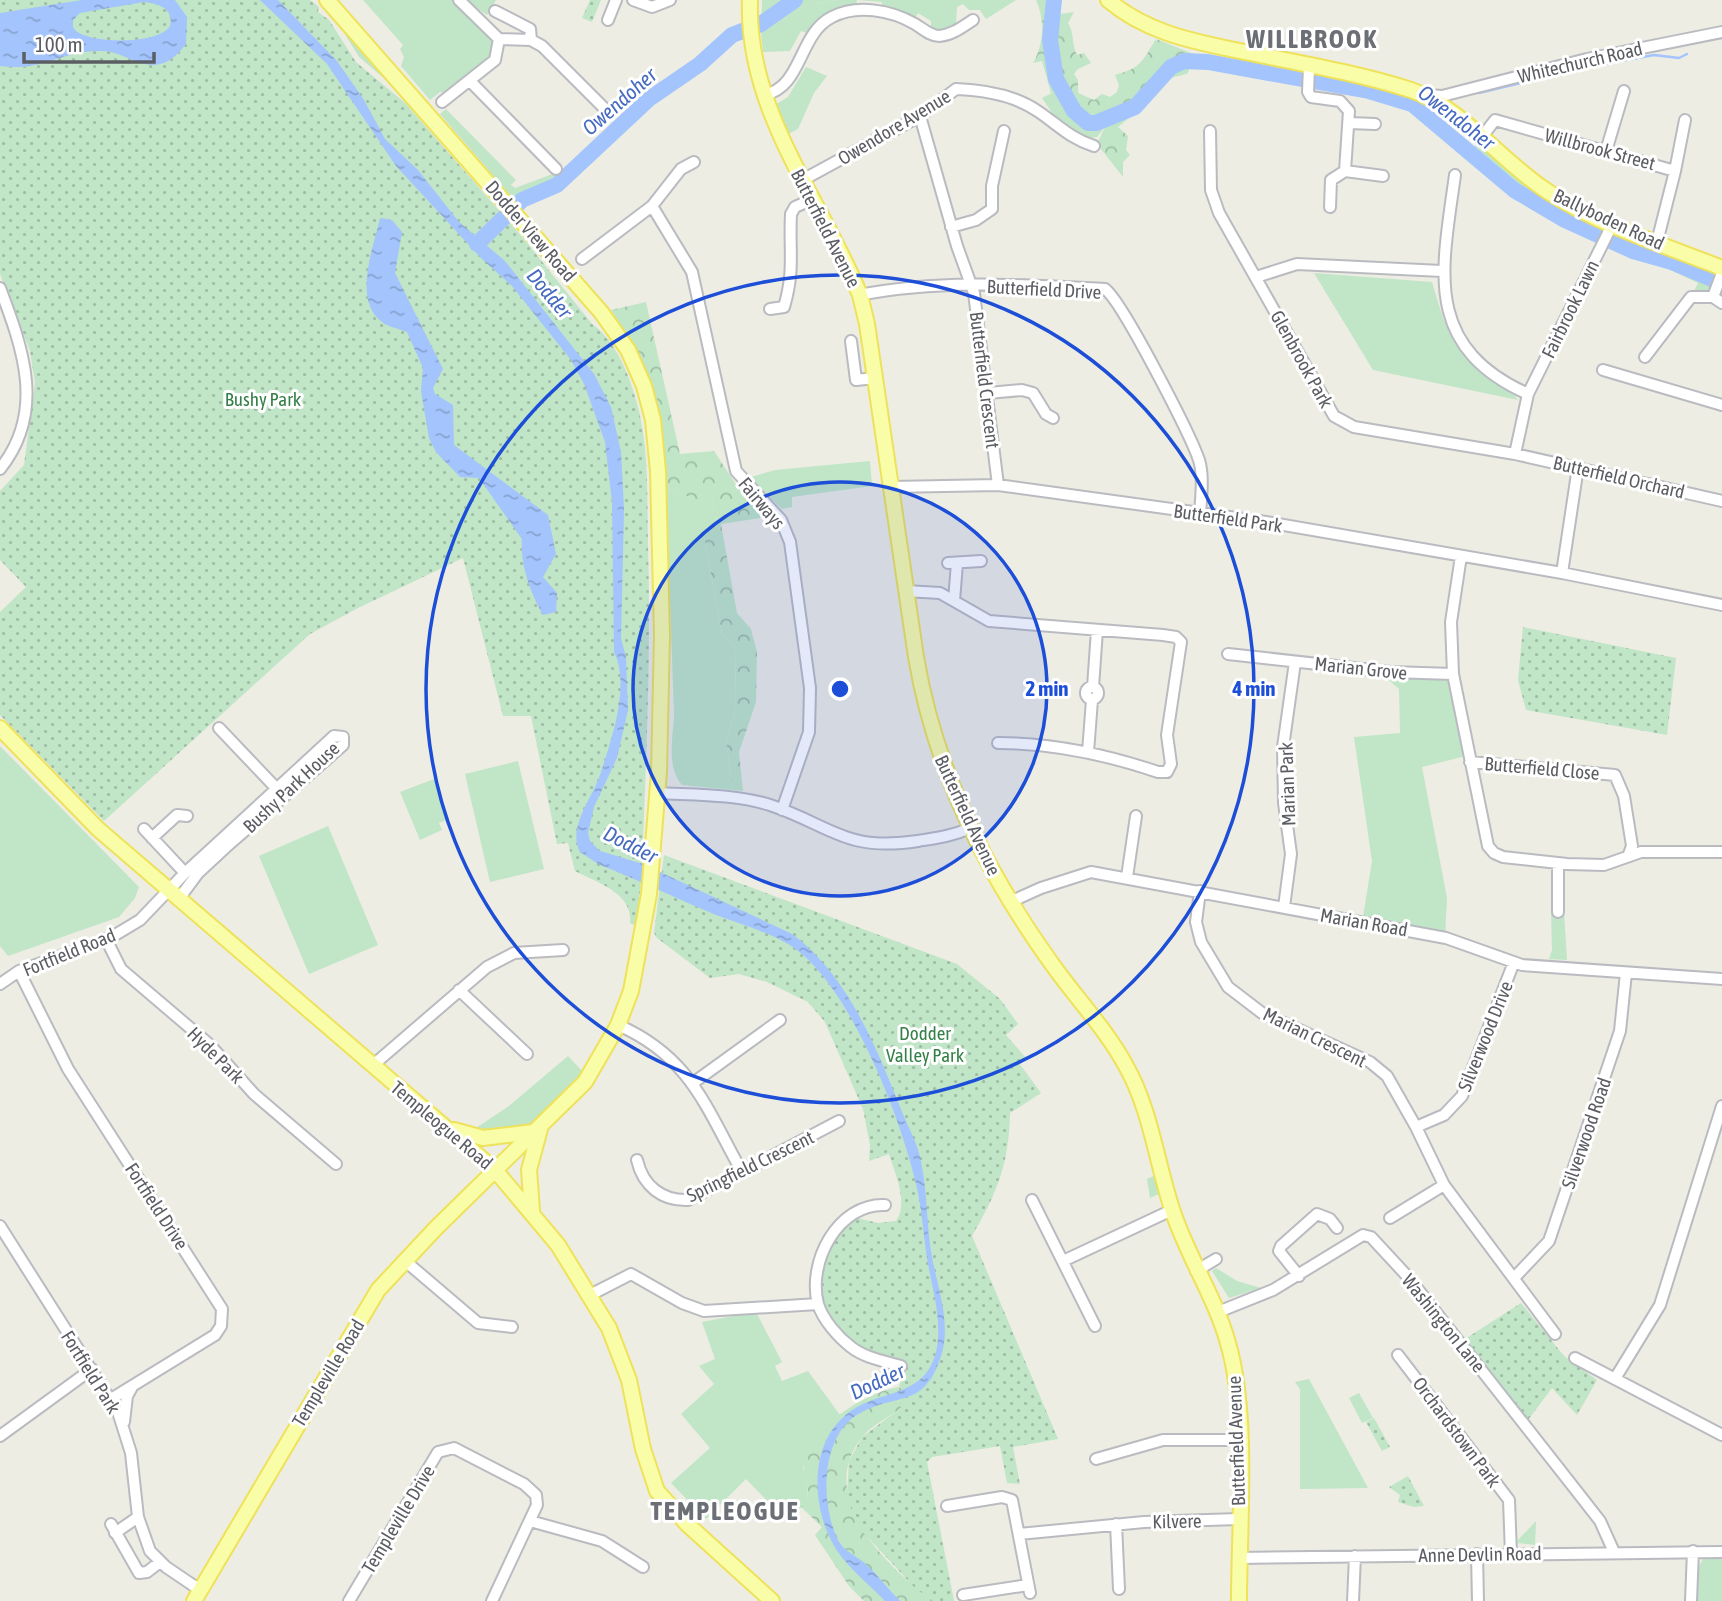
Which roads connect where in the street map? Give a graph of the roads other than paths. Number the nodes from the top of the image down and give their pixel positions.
1 (327, 0) edge
2 (459, 0) edge
3 (616, 0) edge
4 (633, 0) edge
5 (670, 0) edge
6 (750, 0) edge
7 (1108, 0) edge
8 (495, 11) dead end
9 (608, 19) dead end
10 (973, 20) dead end
11 (1722, 33) edge
12 (499, 38) junction
13 (531, 40) junction
14 (1308, 76) junction
15 (471, 81) junction
16 (1624, 91) dead end
17 (1459, 92) junction
18 (764, 95) junction
19 (1425, 95) junction
20 (442, 102) dead end
21 (1441, 105) junction
22 (603, 107) dead end
23 (919, 116) junction
24 (1685, 120) dead end
25 (1349, 123) junction
26 (1375, 124) dead end
27 (1004, 131) dead end
28 (1210, 131) dead end
29 (1480, 138) junction
30 (1094, 146) dead end
31 (1606, 151) junction
32 (694, 162) dead end
33 (556, 169) dead end
34 (1345, 171) junction
35 (1675, 171) junction
36 (1455, 175) dead end
37 (1383, 176) dead end
38 (808, 177) dead end
39 (813, 199) junction
40 (652, 206) junction
41 (1330, 207) dead end
42 (951, 228) junction
43 (1608, 234) junction
44 (1657, 242) junction
45 (582, 259) dead end
46 (1442, 271) junction
47 (1256, 277) junction
48 (1719, 284) edge
49 (972, 285) junction
50 (0, 288) edge
51 (860, 295) junction
52 (770, 309) dead end
53 (851, 341) dead end
54 (1646, 357) dead end
55 (1603, 370) dead end
56 (875, 378) junction
57 (988, 393) junction
58 (1528, 394) junction
59 (1722, 405) edge
60 (1053, 418) dead end
61 (1515, 454) junction
62 (1578, 467) junction
63 (0, 469) edge
64 (998, 485) junction
65 (891, 487) junction
66 (1722, 501) edge
67 (1200, 514) junction
68 (1461, 556) junction
69 (981, 561) dead end
70 (1562, 573) junction
71 (906, 592) junction
72 (954, 601) junction
73 (1722, 606) edge
74 (1097, 630) junction
75 (1228, 654) dead end
76 (1295, 662) junction
77 (1453, 674) junction
78 (0, 728) edge
79 (219, 728) dead end
80 (998, 743) dead end
81 (1088, 752) junction
82 (1471, 762) junction
83 (277, 789) junction
84 (658, 793) junction
85 (782, 810) junction
86 (187, 816) dead end
87 (1136, 816) dead end
88 (970, 828) junction
89 (144, 829) dead end
90 (152, 838) junction
91 (1722, 852) edge
92 (1629, 854) junction
93 (1558, 863) junction
94 (185, 873) junction
95 (1128, 877) junction
96 (1200, 891) junction
97 (174, 896) junction
98 (1010, 902) junction
99 (1284, 907) junction
100 (1558, 912) dead end
101 (106, 939) junction
102 (563, 950) dead end
103 (1514, 962) junction
104 (19, 971) junction
105 (1626, 973) junction
106 (1722, 979) edge
107 (0, 984) edge
108 (459, 990) junction
109 (780, 1020) dead end
110 (618, 1025) junction
111 (527, 1054) dead end
112 (372, 1066) junction
113 (693, 1083) junction
114 (1721, 1113) edge
115 (839, 1121) dead end
116 (444, 1127) junction
117 (1416, 1127) junction
118 (538, 1128) junction
119 (637, 1160) dead end
120 (336, 1164) dead end
121 (495, 1170) junction
122 (742, 1172) junction
123 (1444, 1185) junction
124 (1032, 1200) dead end
125 (885, 1205) dead end
126 (1172, 1210) junction
127 (532, 1213) junction
128 (1390, 1218) dead end
129 (0, 1226) edge
130 (1337, 1228) dead end
131 (1216, 1259) dead end
132 (404, 1261) junction
133 (1063, 1261) junction
134 (1196, 1271) junction
135 (1298, 1276) junction
136 (1514, 1278) junction
137 (590, 1295) junction
138 (818, 1304) junction
139 (1218, 1312) junction
140 (1095, 1326) dead end
141 (512, 1327) dead end
142 (1555, 1334) dead end
143 (1398, 1355) dead end
144 (1575, 1358) dead end
145 (901, 1366) dead end
146 (92, 1369) junction
147 (1616, 1377) junction
148 (134, 1385) junction
149 (111, 1399) junction
150 (124, 1426) junction
151 (1722, 1433) edge
152 (0, 1436) edge
153 (1239, 1440) junction
154 (1096, 1459) dead end
155 (947, 1506) dead end
156 (138, 1517) junction
157 (1239, 1520) junction
158 (530, 1521) junction
159 (1116, 1524) junction
160 (1019, 1534) junction
161 (1693, 1551) junction
162 (1614, 1552) junction
163 (1722, 1552) edge
164 (1477, 1554) junction
165 (1511, 1554) junction
166 (1355, 1556) junction
167 (1239, 1558) junction
168 (160, 1562) junction
169 (643, 1567) dead end
170 (1119, 1589) dead end
171 (963, 1595) dead end
172 (197, 1596) edge
173 (493, 1598) edge
174 (769, 1600) edge
175 (349, 1601) edge
176 (507, 1601) edge
177 (1239, 1601) edge
178 (1353, 1601) edge
179 (1478, 1601) edge
180 (1691, 1601) edge

1 - 84 main road, Dodder View Road
2 - 12 street
3 - 9 street
4 - 5 street
6 - 18 main road, Butterfield Avenue
7 - 14 main road, Ballyboden Road
8 - 13 street
10 - 18 street
11 - 17 street, Whitechurch Road
12 - 13 street
12 - 15 street
13 - 22 street
14 - 19 main road, Ballyboden Road
14 - 25 street
15 - 20 street
15 - 33 street
16 - 31 street
17 - 19 street, Whitechurch Road
17 - 21 street
18 - 39 main road, Butterfield Avenue
19 - 21 main road, Ballyboden Road
21 - 29 main road, Ballyboden Road
23 - 30 street, Owendore Avenue
23 - 38 street, Owendore Avenue
23 - 42 street, Butterfield Crescent
24 - 35 street
25 - 26 street
25 - 34 street
27 - 42 street
28 - 47 street, Glenbrook Park
29 - 31 street, Willbrook Street
29 - 43 main road, Ballyboden Road
31 - 35 street, Willbrook Street
32 - 40 street
34 - 37 street
34 - 41 street
35 - 44 street, Willbrook Street
36 - 46 street
39 - 51 main road, Butterfield Avenue
39 - 52 street
40 - 45 street
40 - 85 street, Fairways
42 - 49 street, Butterfield Crescent
43 - 44 main road, Ballyboden Road
43 - 58 street, Fairbrook Lawn
44 - 48 main road, Ballyboden Road
46 - 47 street
46 - 58 street
47 - 61 street, Glenbrook Park
48 - 54 street
49 - 51 street, Butterfield Drive
49 - 57 street, Butterfield Crescent
49 - 67 street, Butterfield Drive
50 - 63 street
51 - 56 main road, Butterfield Avenue
53 - 56 street
55 - 59 street
56 - 65 main road, Butterfield Avenue
57 - 60 street
57 - 64 street, Butterfield Crescent
58 - 61 street, Fairbrook Lawn
61 - 62 street, Butterfield Orchard
62 - 66 street, Butterfield Orchard
62 - 70 street
64 - 65 street, Butterfield Park
64 - 67 street, Butterfield Park
65 - 71 main road, Butterfield Avenue
67 - 68 street, Butterfield Park
68 - 70 street, Butterfield Park
68 - 77 street, Butterfield Close
69 - 72 street
70 - 73 street, Butterfield Park
71 - 72 street
71 - 88 main road, Butterfield Avenue
72 - 74 street
74 - 81 street
74 - 81 street
75 - 76 street, Marian Grove
76 - 77 street, Marian Grove
76 - 99 street, Marian Park
77 - 82 street, Butterfield Close
78 - 97 main road, Templeogue Road
79 - 83 street, Bushy Park House
80 - 81 street
82 - 92 street, Butterfield Close
82 - 93 street, Butterfield Close
83 - 94 street, Bushy Park House
83 - 97 street, Bushy Park House
84 - 85 street
84 - 110 main road, Dodder View Road
85 - 88 street
86 - 90 street
87 - 95 street
88 - 98 main road, Butterfield Avenue
89 - 90 street
90 - 94 street
91 - 92 street, Butterfield Close
92 - 93 street, Butterfield Close
93 - 100 street
94 - 97 street, Bushy Park House
95 - 96 street, Marian Road
95 - 98 street, Marian Road
96 - 99 street, Marian Road
96 - 117 street, Marian Crescent
97 - 101 street, Fortfield Road
97 - 112 main road, Templeogue Road
98 - 126 main road, Butterfield Avenue
99 - 103 street, Marian Road
101 - 104 street, Fortfield Road
101 - 120 street, Hyde Park
102 - 108 street
103 - 105 street, Marian Road
103 - 117 street, Silverwood Drive
104 - 107 street, Fortfield Road
104 - 148 street, Fortfield Drive
105 - 106 street, Marian Road
105 - 136 street, Silverwood Road
108 - 111 street
108 - 112 street
109 - 113 street
110 - 113 street
110 - 118 main road, Templeville Road
112 - 116 main road, Templeogue Road
113 - 122 street
114 - 147 street
115 - 122 street, Springfield Crescent
116 - 118 main road
116 - 121 main road, Templeogue Road
117 - 123 street, Marian Crescent
118 - 121 main road, Templeville Road
118 - 127 main road
119 - 122 street, Springfield Crescent
121 - 127 main road, Templeogue Road
121 - 132 main road, Templeville Road
123 - 128 street
123 - 136 street, Marian Crescent
124 - 133 street
125 - 138 street
126 - 133 street
126 - 134 main road, Butterfield Avenue
127 - 137 main road, Templeogue Road
129 - 146 street, Fortfield Park
130 - 135 street
131 - 134 street
132 - 141 street
132 - 172 main road, Templeville Road
133 - 140 street
134 - 139 main road, Butterfield Avenue
135 - 139 street, Washington Lane
135 - 162 street, Washington Lane
136 - 142 street, Marian Crescent
137 - 138 street
137 - 174 main road, Templeogue Road
138 - 145 street
139 - 153 main road, Butterfield Avenue
143 - 165 street, Orchardstown Park
144 - 147 street
146 - 149 street, Fortfield Park
146 - 152 street
147 - 151 street
148 - 149 street, Fortfield Drive
148 - 150 street
149 - 150 street, Fortfield Park
150 - 156 street, Fortfield Park
153 - 154 street
153 - 157 main road, Butterfield Avenue
155 - 160 street
156 - 168 street, Fortfield Park
156 - 168 street
157 - 159 street, Kilvere
157 - 167 main road, Butterfield Avenue
158 - 169 street
158 - 173 street, Templeville Drive
158 - 175 street, Templeville Drive
159 - 160 street, Kilvere
159 - 170 street
160 - 171 street
161 - 162 street, Anne Devlin Road
161 - 163 street, Anne Devlin Road
161 - 180 street
162 - 165 street, Anne Devlin Road
164 - 165 street, Anne Devlin Road
164 - 166 street, Anne Devlin Road
164 - 179 street
166 - 167 street, Anne Devlin Road
166 - 178 street
167 - 177 main road, Butterfield Avenue
168 - 172 street, Fortfield Park
173 - 176 street

